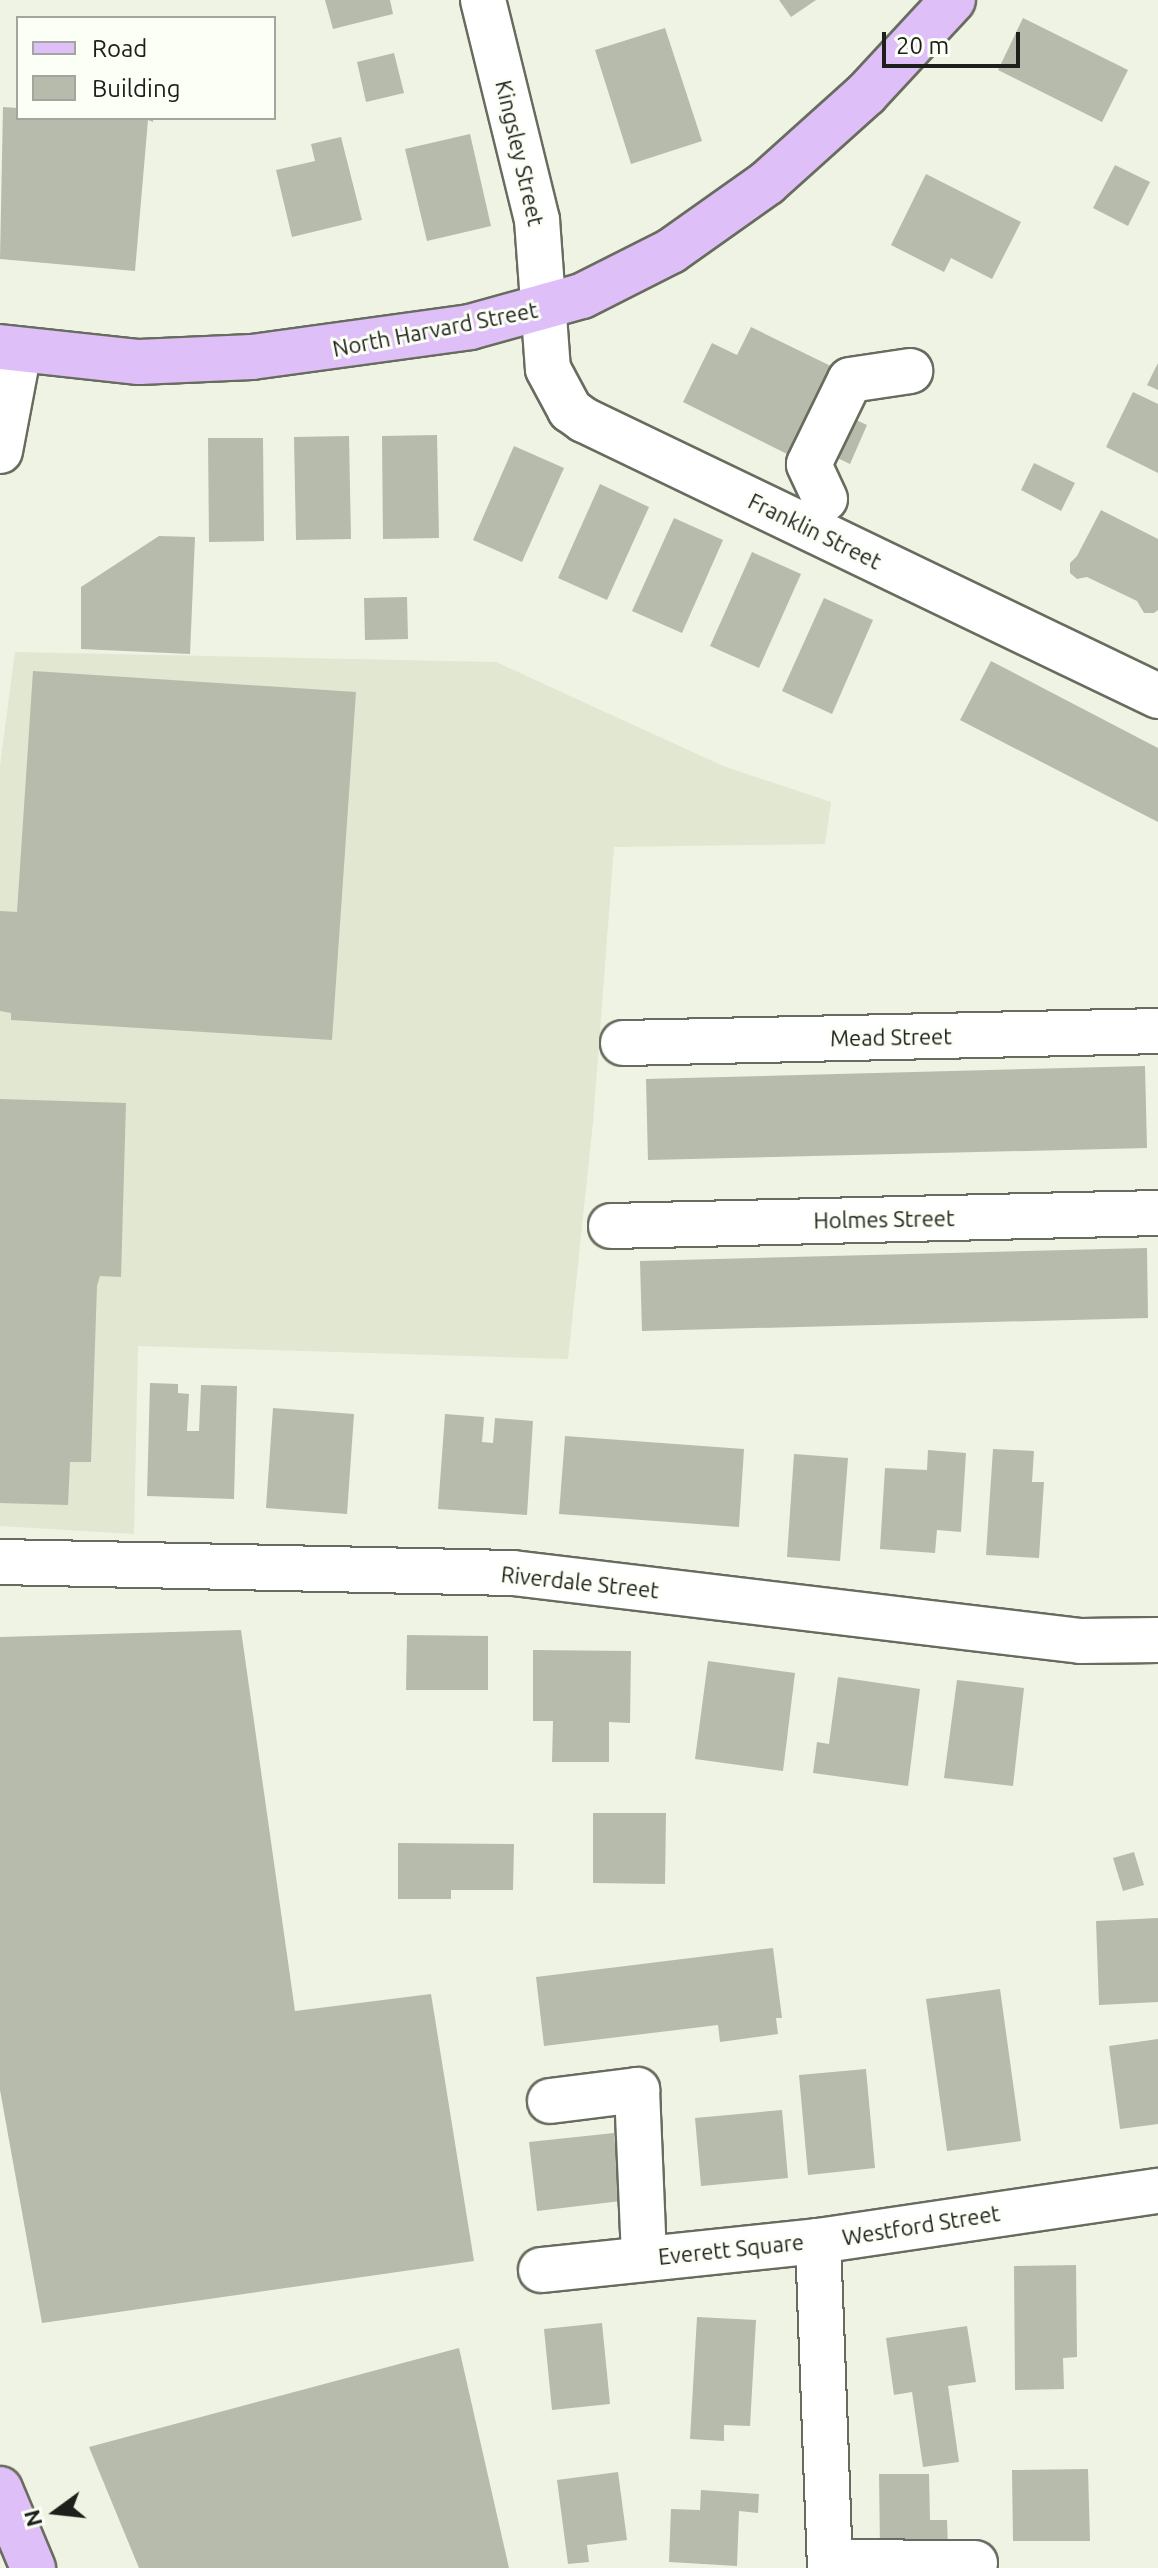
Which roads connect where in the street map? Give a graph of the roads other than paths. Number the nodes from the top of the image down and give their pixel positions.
1 (483, 0) edge
2 (953, 0) edge
3 (544, 309) junction
4 (9, 349) edge
5 (891, 374) dead end
6 (0, 451) edge
7 (822, 494) dead end
8 (1158, 696) edge
9 (1158, 1031) edge
10 (623, 1043) dead end
11 (1158, 1213) edge
12 (611, 1226) dead end
13 (0, 1562) edge
14 (1158, 1640) edge
15 (550, 2101) dead end
16 (1158, 2191) edge
17 (818, 2241) junction
18 (644, 2258) junction
19 (541, 2270) dead end
20 (0, 2489) edge
21 (975, 2563) dead end
22 (830, 2565) edge
23 (33, 2568) edge

1 - 3 street, Kingsley Street
2 - 3 main road, North Harvard Street
3 - 4 main road, North Harvard Street
3 - 8 street, Franklin Street
4 - 6 street
5 - 7 street
9 - 10 street, Mead Street
11 - 12 street, Holmes Street
13 - 14 street, Riverdale Street
15 - 18 street, Everett Square
16 - 17 street, Westford Street
17 - 18 street, Everett Square
17 - 22 street, Westford Street
18 - 19 street, Everett Square
20 - 23 main road
21 - 22 street

